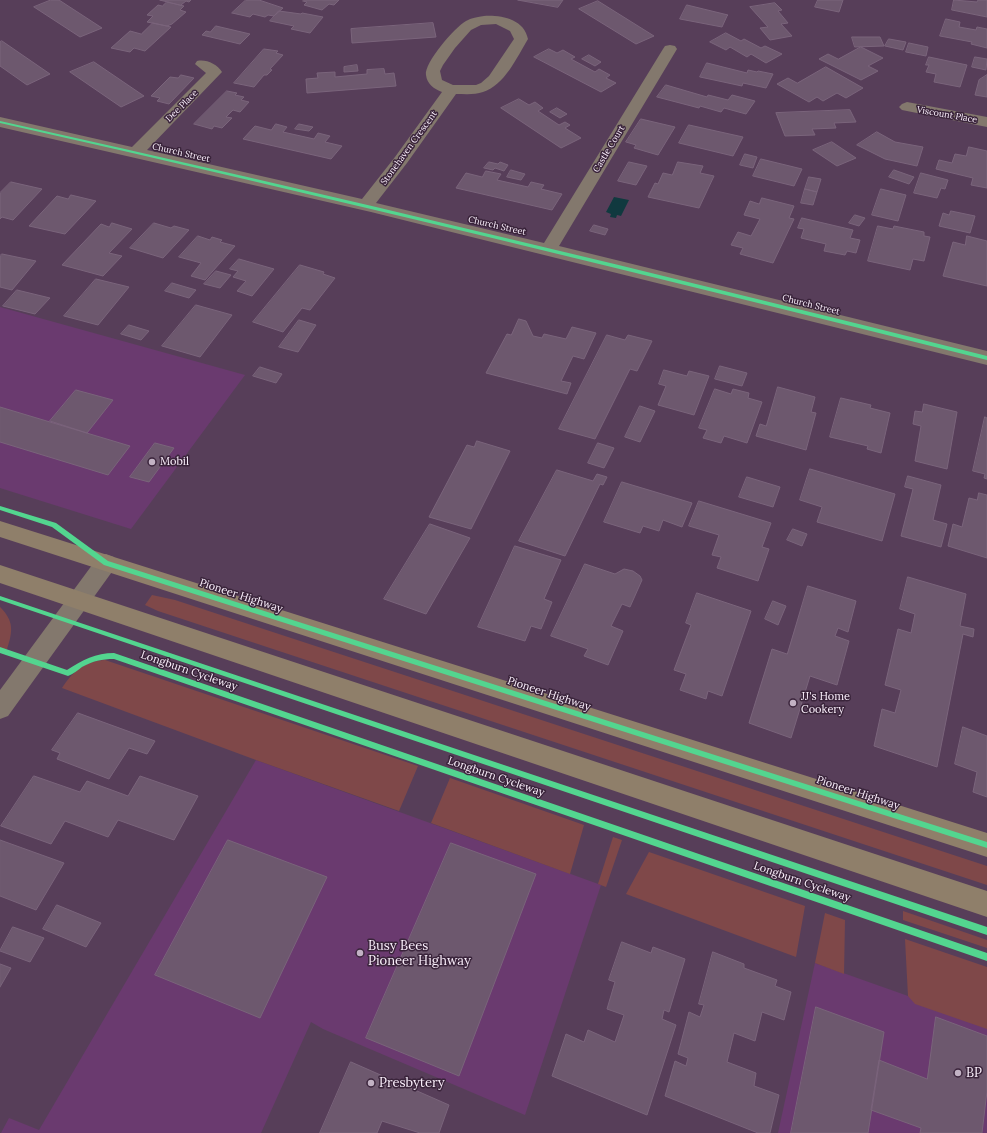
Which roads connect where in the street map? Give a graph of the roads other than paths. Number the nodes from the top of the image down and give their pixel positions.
1 (670, 49) dead end
2 (202, 64) dead end
3 (451, 90) junction
4 (907, 108) dead end
5 (0, 122) edge
6 (987, 122) edge
7 (137, 152) junction
8 (366, 205) junction
9 (549, 248) junction
10 (987, 358) edge
11 (0, 529) edge
12 (106, 563) junction
13 (0, 574) edge
14 (79, 600) junction
15 (0, 709) edge
16 (987, 845) edge
17 (987, 904) edge

1 - 9 street, Castle Court
2 - 7 street, Dee Place
3 - 3 street
3 - 8 street, Stonehaven Crescent
4 - 6 street, Viscount Place
5 - 7 street, Church Street
7 - 8 street, Church Street
8 - 9 street, Church Street
9 - 10 street, Church Street
11 - 12 main road, Pioneer Highway
12 - 14 street
12 - 16 main road, Pioneer Highway
13 - 14 main road
14 - 15 street
14 - 17 main road

